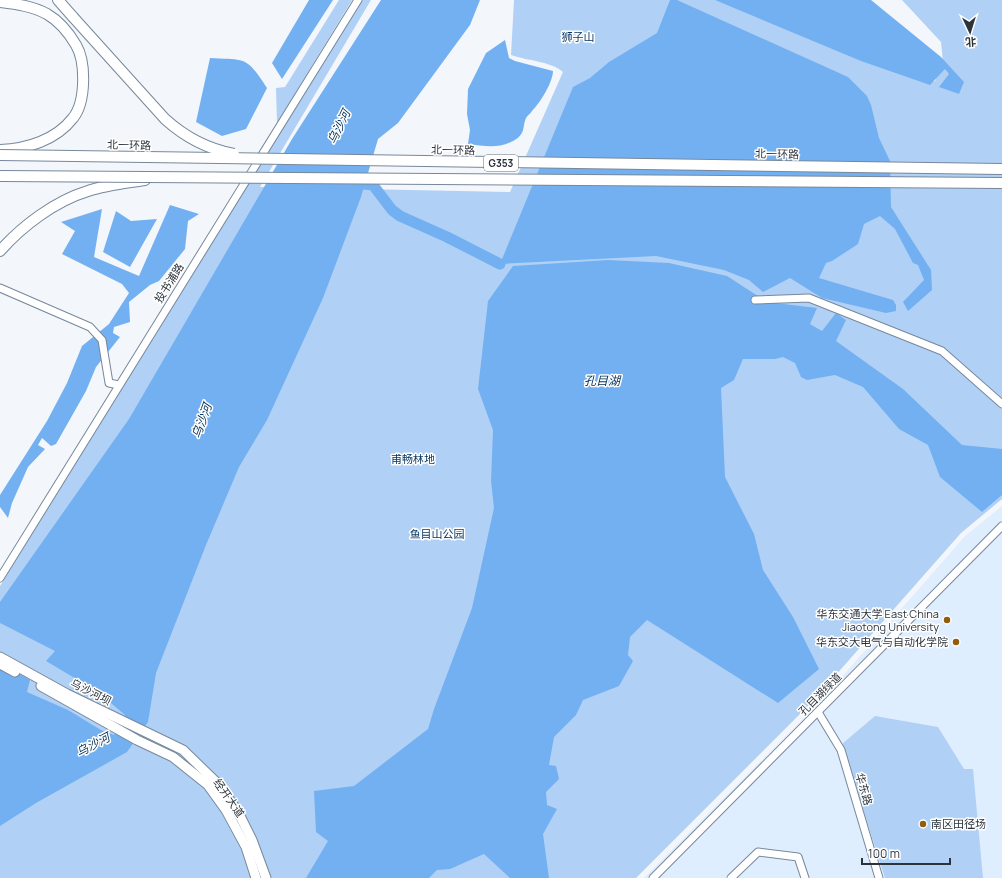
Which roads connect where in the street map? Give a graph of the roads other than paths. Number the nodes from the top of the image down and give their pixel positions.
1 (58, 0) edge
2 (358, 0) edge
3 (0, 2) edge
4 (0, 150) edge
5 (0, 155) edge
6 (349, 161) junction
7 (1002, 169) edge
8 (0, 176) edge
9 (157, 178) junction
10 (1002, 183) edge
11 (0, 251) edge
12 (0, 288) edge
13 (755, 300) dead end
14 (119, 385) junction
15 (1002, 404) edge
16 (1002, 526) edge
17 (0, 578) edge
18 (0, 657) edge
19 (0, 664) edge
20 (818, 712) junction
21 (108, 719) junction
22 (137, 740) joint
23 (174, 744) joint
24 (256, 878) edge
25 (266, 878) edge
26 (653, 878) edge
27 (731, 878) edge
28 (805, 878) edge
29 (879, 878) edge

1 - 6 highway, bridge
2 - 14 street, 投书浦路
3 - 4 highway
5 - 6 highway, 北一环路 / G353, bridge
6 - 7 highway, 北一环路 / G353, bridge
8 - 9 highway, G353, bridge
9 - 10 highway, G353, bridge
9 - 11 highway, bridge
12 - 14 street
13 - 15 street
14 - 17 street, 投书浦路
16 - 20 street, 孔目湖绿道
18 - 21 main road, 乌沙河坝
19 - 21 main road, 乌沙河坝
20 - 26 street, 孔目湖绿道
20 - 29 street, 华东路
21 - 22 main road, 乌沙河坝
21 - 23 main road, 乌沙河坝
22 - 24 main road, 经开大道
23 - 25 main road, 经开大道
27 - 28 street

